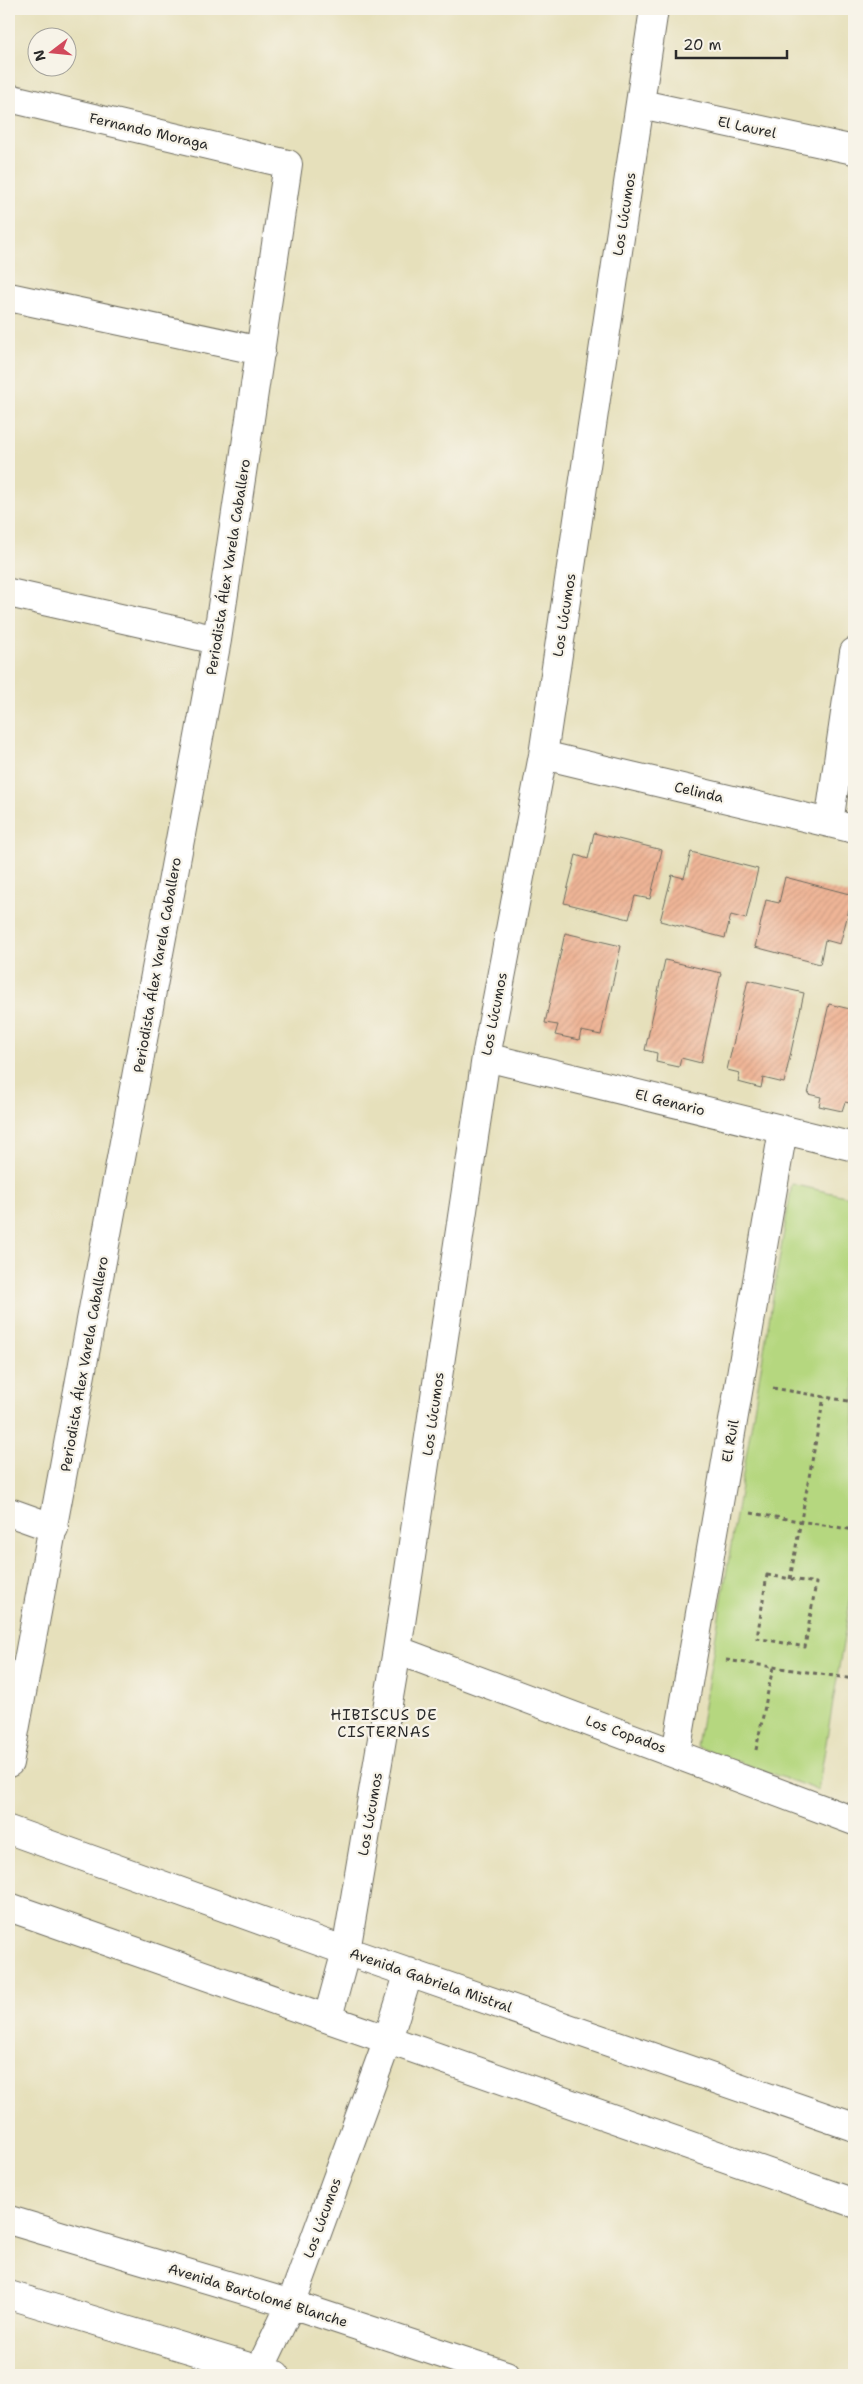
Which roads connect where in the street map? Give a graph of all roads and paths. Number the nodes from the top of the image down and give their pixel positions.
1 (654, 9) edge
2 (9, 98) edge
3 (641, 104) junction
4 (854, 150) edge
5 (288, 164) joint
6 (9, 297) edge
7 (261, 351) junction
8 (9, 593) edge
9 (217, 640) junction
10 (854, 652) edge
11 (543, 755) junction
12 (842, 826) edge
13 (486, 1057) junction
14 (783, 1130) junction
15 (854, 1147) edge
16 (740, 1382) junction
17 (824, 1397) junction
18 (854, 1402) edge
19 (718, 1507) junction
20 (9, 1512) edge
21 (54, 1528) junction
22 (854, 1530) edge
23 (790, 1579) junction
24 (397, 1650) junction
25 (693, 1655) junction
26 (773, 1667) junction
27 (854, 1680) edge
28 (676, 1752) junction
29 (9, 1763) edge
30 (750, 1780) junction
31 (854, 1820) edge
32 (9, 1830) edge
33 (9, 1907) edge
34 (346, 1951) junction
35 (409, 1972) junction
36 (328, 2018) junction
37 (388, 2039) junction
38 (854, 2127) edge
39 (854, 2203) edge
40 (9, 2220) edge
41 (9, 2295) edge
42 (291, 2304) junction
43 (265, 2373) edge
44 (506, 2375) edge

1 - 3 street, Los Lúcumos
2 - 5 street, Fernando Moraga
3 - 4 street, El Laurel
3 - 11 street, Los Lúcumos
5 - 7 street, Periodista Álex Varela Caballero
6 - 7 street
7 - 9 street, Periodista Álex Varela Caballero
8 - 9 street
9 - 21 street, Periodista Álex Varela Caballero
10 - 12 street
11 - 12 street, Celinda
11 - 13 street, Los Lúcumos
13 - 14 street, El Genario
13 - 24 street, Los Lúcumos
14 - 15 street, El Genario
14 - 16 street, El Ruil
16 - 17 path
16 - 19 street, El Ruil
17 - 18 path
17 - 23 path
19 - 22 path
19 - 25 street, El Ruil
20 - 21 street
21 - 29 street, Periodista Álex Varela Caballero
23 - 23 path
24 - 28 street, Los Copados
24 - 34 street, Los Lúcumos
25 - 26 path
25 - 28 street, El Ruil
26 - 27 path
26 - 30 path
28 - 30 street, Los Copados
30 - 31 street, Los Copados
32 - 34 street, Avenida Gabriela Mistral
33 - 36 street
34 - 35 street, Avenida Gabriela Mistral
34 - 36 street, Los Lúcumos
35 - 37 street, Los Lúcumos
35 - 38 street, Avenida Gabriela Mistral
36 - 37 street
37 - 39 street
37 - 42 street, Los Lúcumos
40 - 42 street, Avenida Bartolomé Blanche
41 - 43 street
42 - 43 street, Los Lúcumos
42 - 44 street, Avenida Bartolomé Blanche

